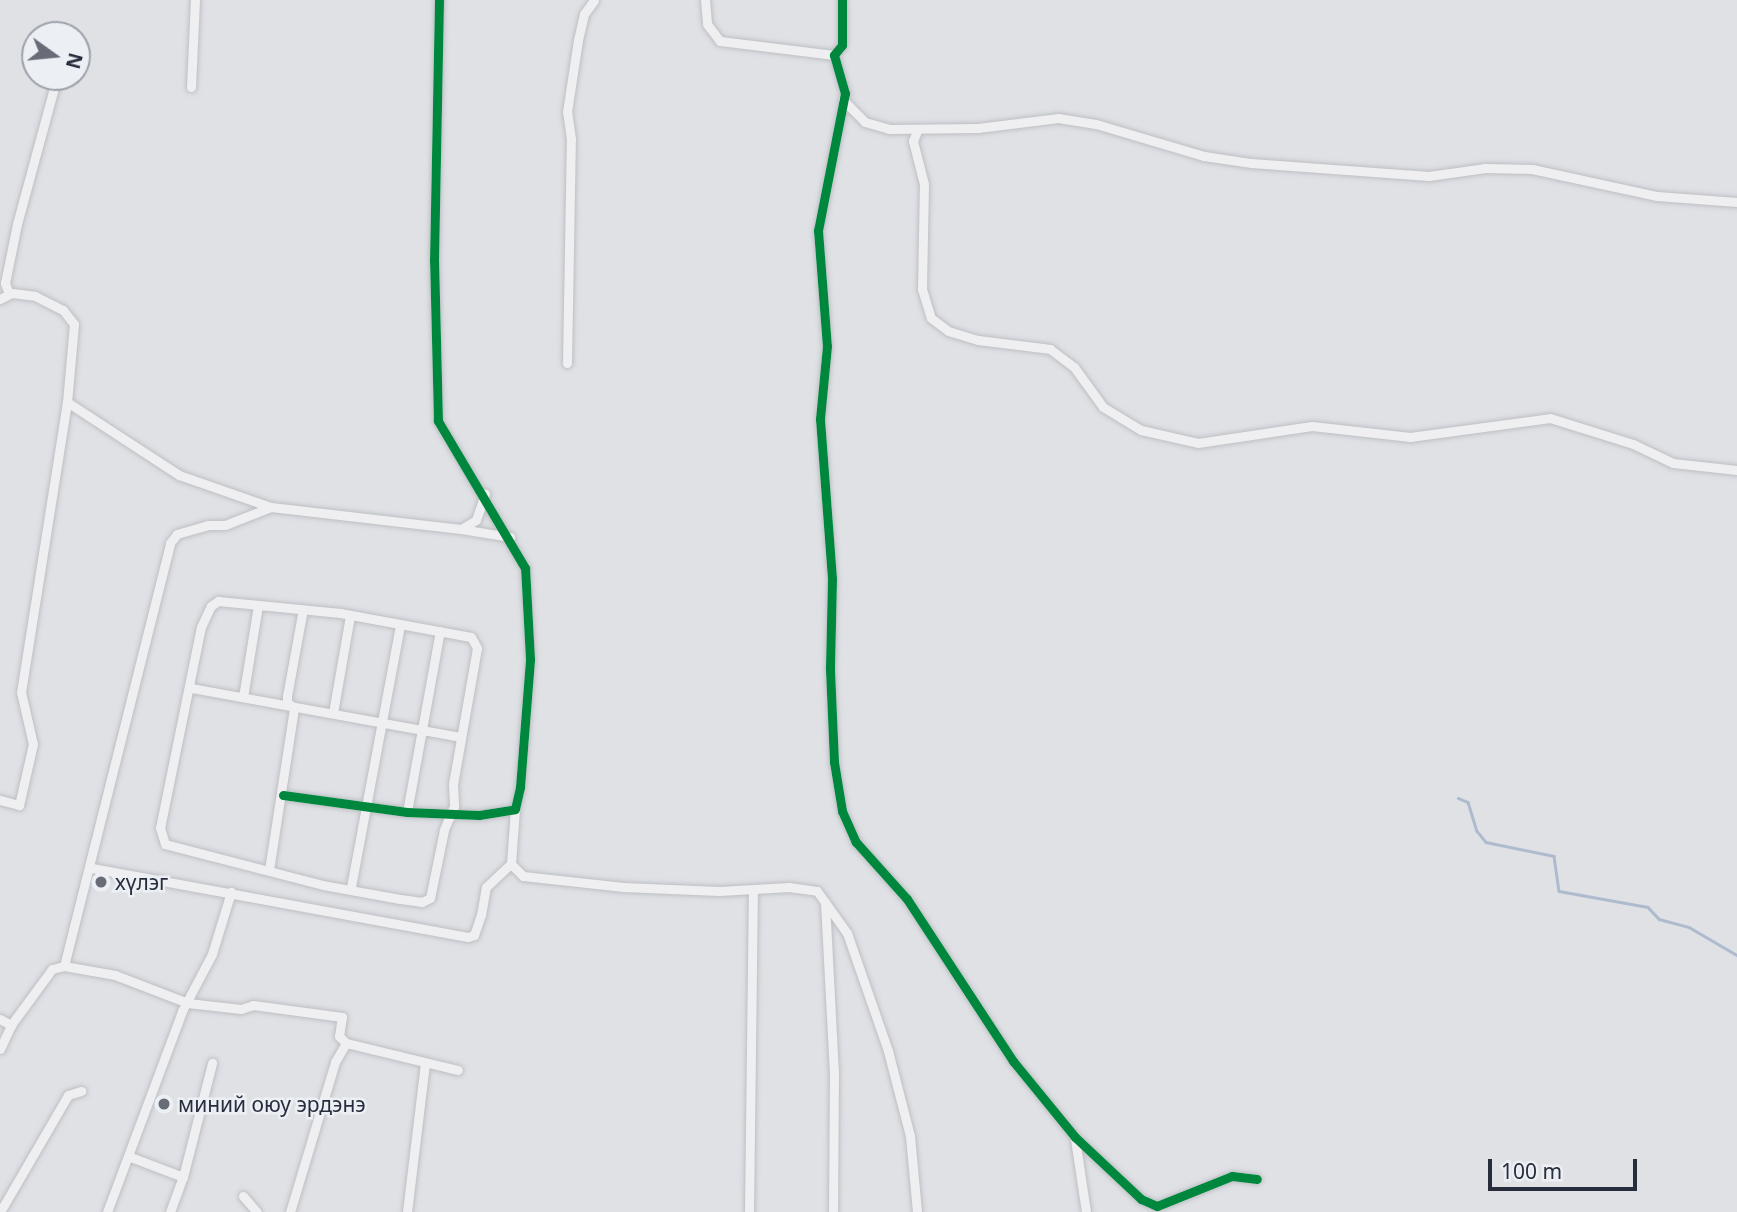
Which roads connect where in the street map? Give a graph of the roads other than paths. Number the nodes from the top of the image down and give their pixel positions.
1 (195, 0) edge
2 (439, 0) edge
3 (594, 0) edge
4 (705, 0) edge
5 (842, 0) edge
6 (834, 55) junction
7 (191, 88) dead end
8 (53, 91) edge
9 (843, 100) junction
10 (916, 131) junction
11 (1737, 202) edge
12 (5, 296) edge
13 (567, 363) dead end
14 (67, 402) junction
15 (1737, 470) edge
16 (485, 494) junction
17 (271, 507) junction
18 (461, 529) junction
19 (510, 537) junction
20 (258, 605) junction
21 (303, 609) junction
22 (350, 616) junction
23 (400, 625) junction
24 (440, 631) junction
25 (191, 688) junction
26 (243, 697) junction
27 (290, 705) junction
28 (333, 713) junction
29 (380, 722) junction
30 (422, 729) junction
31 (460, 737) junction
32 (283, 794) junction
33 (0, 800) edge
34 (368, 807) junction
35 (515, 809) junction
36 (407, 811) junction
37 (451, 815) junction
38 (511, 864) junction
39 (92, 867) junction
40 (270, 870) junction
41 (351, 887) junction
42 (753, 891) junction
43 (230, 892) junction
44 (825, 902) junction
45 (64, 966) junction
46 (188, 1003) junction
47 (0, 1019) edge
48 (11, 1025) junction
49 (346, 1043) junction
50 (0, 1049) edge
51 (212, 1063) dead end
52 (425, 1063) junction
53 (458, 1070) dead end
54 (82, 1091) dead end
55 (1075, 1138) junction
56 (128, 1156) junction
57 (183, 1177) junction
58 (1257, 1179) dead end
59 (243, 1196) dead end
60 (1152, 1209) edge
61 (1, 1212) edge
62 (107, 1212) edge
63 (170, 1212) edge
64 (257, 1212) edge
65 (290, 1212) edge
66 (407, 1212) edge
67 (749, 1212) edge
68 (833, 1212) edge
69 (916, 1212) edge
70 (1086, 1212) edge

1 - 7 street
2 - 16 street
3 - 13 street
4 - 6 street
5 - 6 street
6 - 9 street
8 - 12 street
9 - 10 street
9 - 55 street
10 - 11 street
10 - 15 street
12 - 14 street
14 - 17 street
14 - 33 street
16 - 18 street
16 - 19 street
17 - 18 street
17 - 39 street
18 - 19 street
19 - 35 street
20 - 21 street
20 - 25 street
20 - 26 street
21 - 22 street
21 - 27 street
22 - 23 street
22 - 28 street
23 - 24 street
23 - 29 street
24 - 30 street
24 - 31 street
25 - 26 street
25 - 40 street
26 - 27 street
27 - 28 street
27 - 32 street
28 - 29 street
29 - 30 street
29 - 34 street
30 - 31 street
30 - 36 street
31 - 37 street
32 - 34 street
32 - 40 street
34 - 36 street
34 - 41 street
35 - 37 street
35 - 38 street
36 - 37 street
37 - 41 street
38 - 42 street
38 - 43 street
39 - 43 street
39 - 45 street
40 - 41 street
42 - 44 street
42 - 67 street
43 - 46 street
44 - 68 street
44 - 69 street
45 - 46 street
45 - 48 street
46 - 49 street
46 - 56 street
47 - 48 street
48 - 50 street
49 - 52 street
49 - 65 street
51 - 57 street
52 - 53 street
52 - 66 street
54 - 61 street
55 - 60 street
55 - 70 street
56 - 57 street
56 - 62 street
57 - 63 street
58 - 60 street
59 - 64 street

